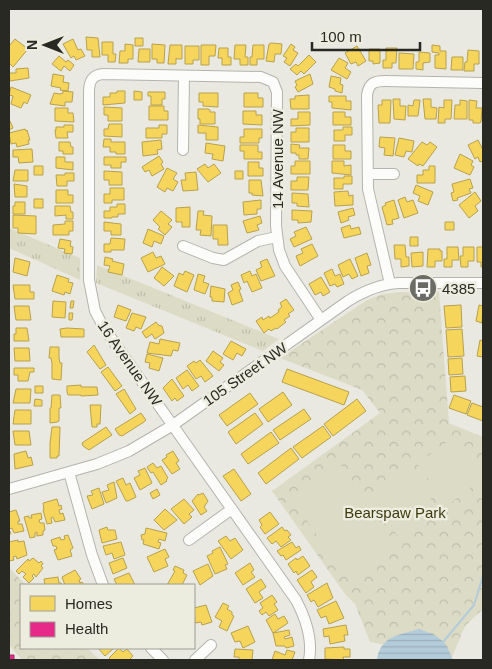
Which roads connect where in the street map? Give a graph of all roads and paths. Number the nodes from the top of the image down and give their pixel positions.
1 (184, 76) junction
2 (483, 83) edge
3 (183, 150) dead end
4 (368, 174) junction
5 (394, 174) dead end
6 (277, 237) junction
7 (183, 246) dead end
8 (483, 283) edge
9 (390, 284) junction
10 (321, 320) junction
11 (173, 425) junction
12 (69, 472) junction
13 (9, 489) edge
14 (232, 509) junction
15 (189, 540) dead end
16 (103, 584) edge
17 (211, 645) dead end
18 (152, 649) edge
19 (310, 657) edge
20 (163, 660) edge
21 (195, 660) edge

1 - 3 street
1 - 6 street, 14 Avenue NW
1 - 11 street, 16 Avenue NW
2 - 4 street
4 - 5 street
4 - 9 street
6 - 7 street
6 - 10 street, 14 Avenue NW
8 - 9 street, 105 Street NW
9 - 10 street, 105 Street NW
10 - 11 street, 105 Street NW
11 - 12 street, 105 Street NW
11 - 14 street, 16 Avenue NW
12 - 13 street, 105 Street NW
12 - 16 street
14 - 15 street
14 - 19 street, 16 Avenue NW
17 - 21 street
18 - 20 street

